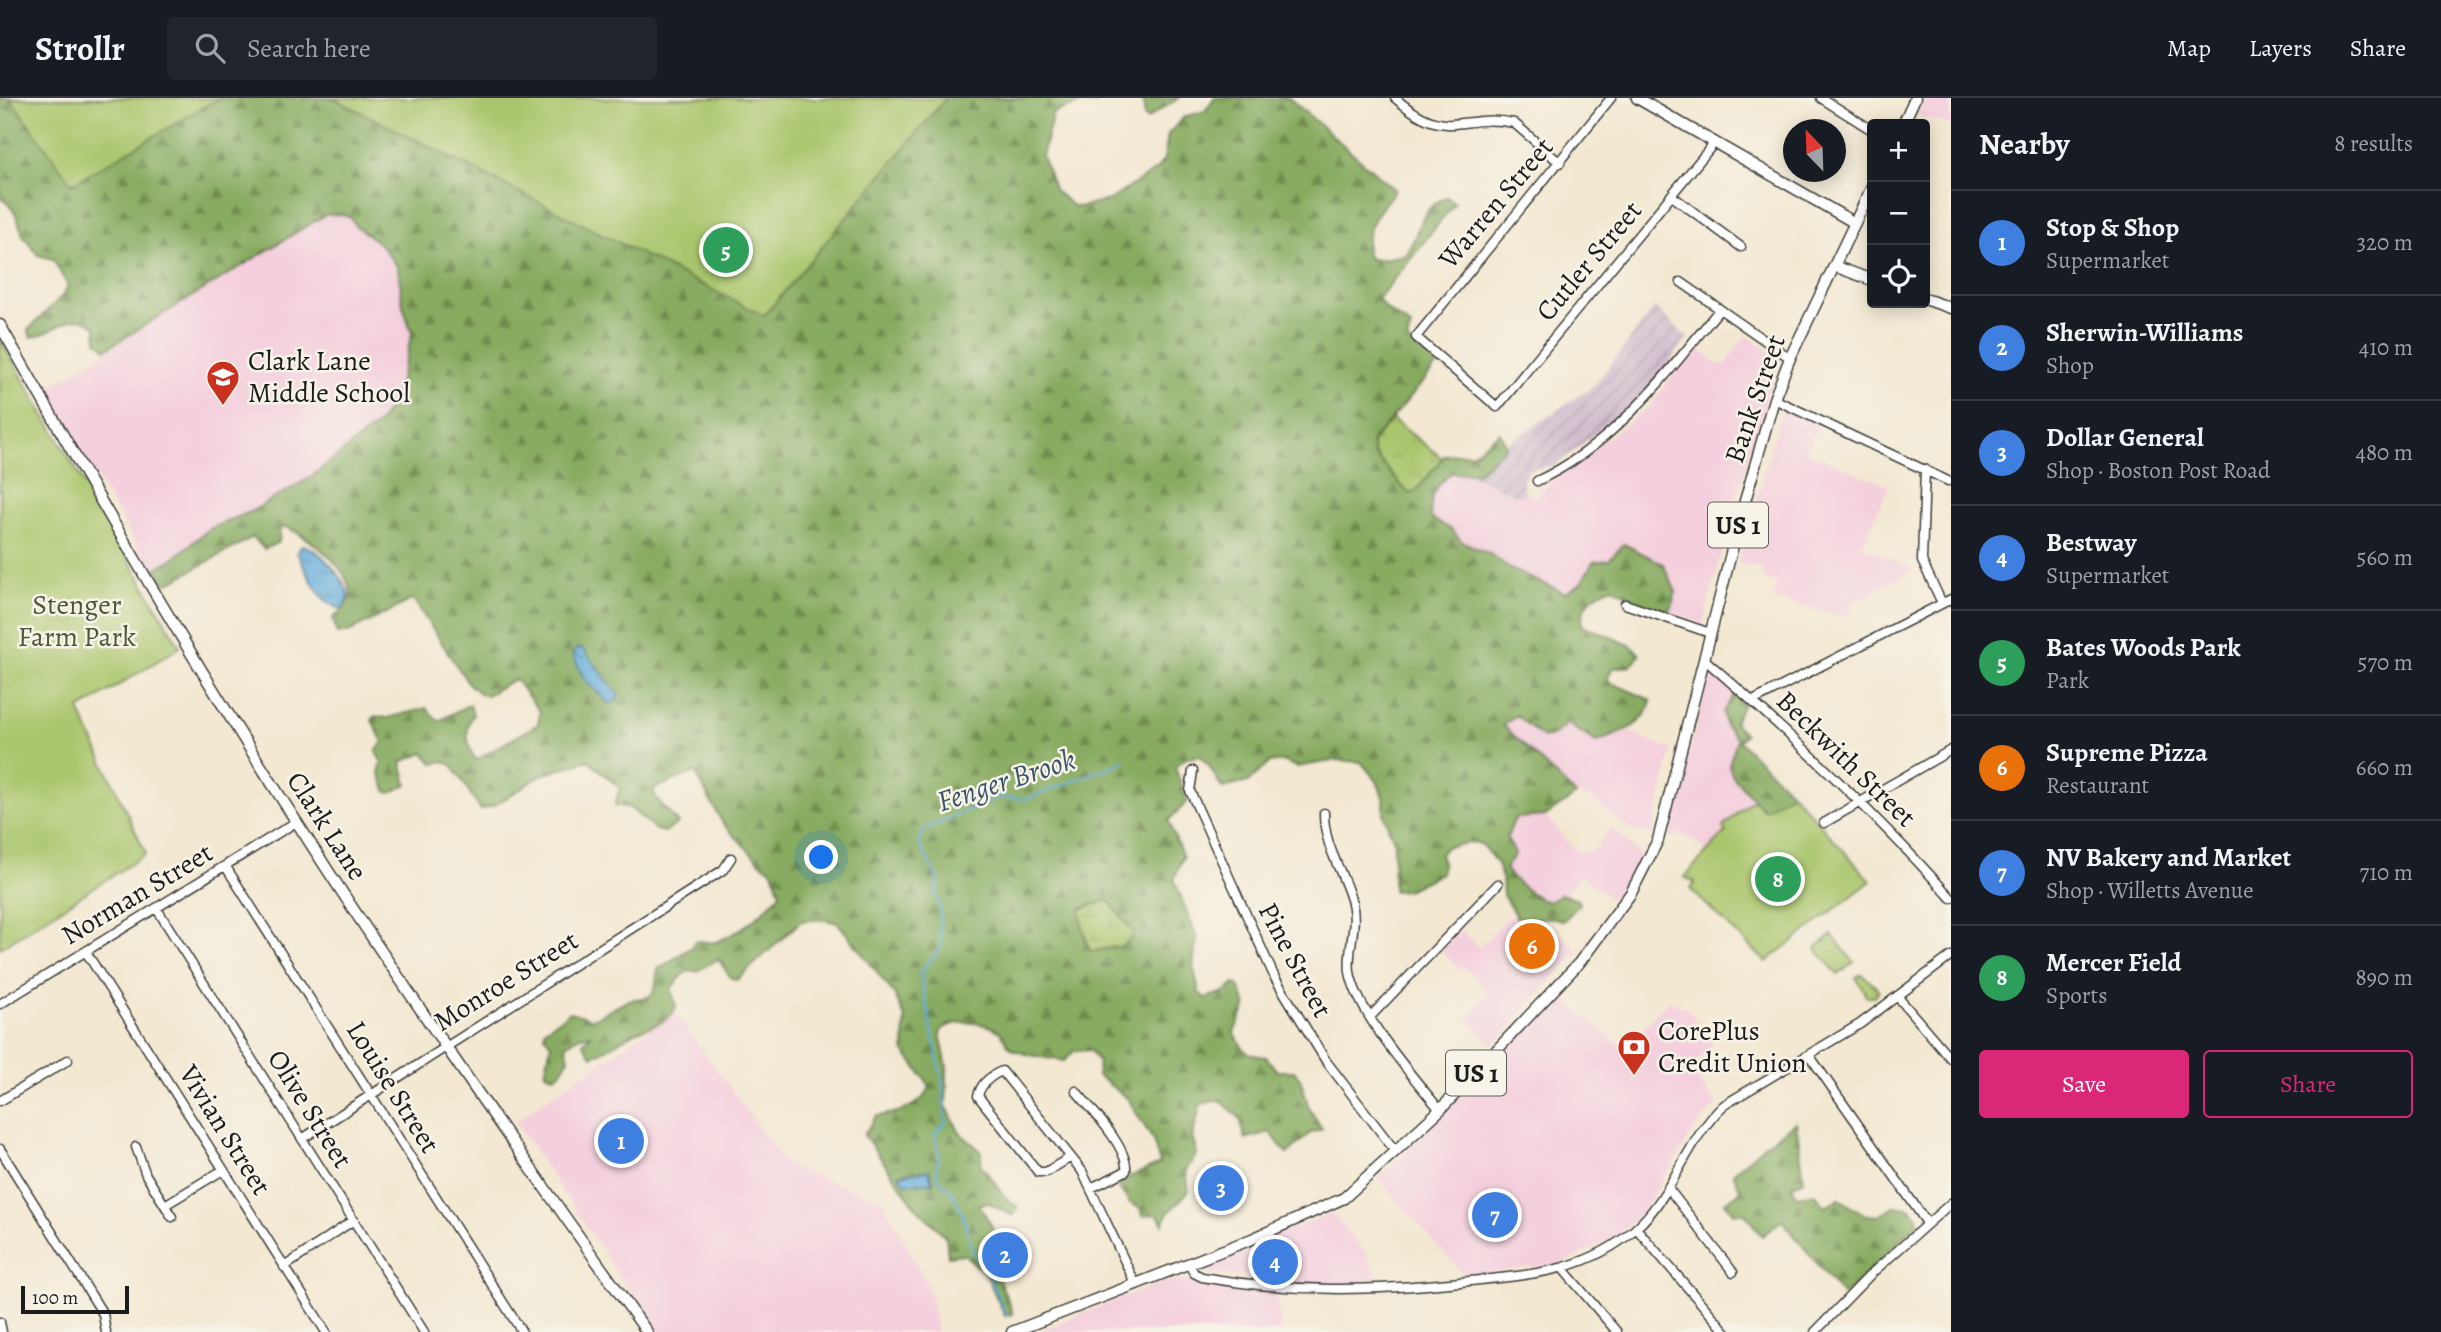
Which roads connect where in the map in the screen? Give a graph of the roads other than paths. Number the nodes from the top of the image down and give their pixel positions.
1 (1395, 98) edge
2 (1611, 98) edge
3 (1637, 98) edge
4 (1821, 98) edge
5 (1915, 98) edge
6 (1905, 119) edge
7 (1867, 127) edge
8 (1715, 142) junction
9 (1560, 163) junction
10 (1672, 196) junction
11 (1867, 198) edge
12 (1855, 223) junction
13 (1741, 247) dead end
14 (1834, 266) junction
15 (1867, 278) edge
16 (1681, 282) dead end
17 (1930, 301) edge
18 (1951, 308) edge
19 (1719, 310) junction
20 (0, 325) edge
21 (1790, 358) junction
22 (1774, 399) junction
23 (1497, 407) joint
24 (1925, 469) junction
25 (1537, 481) dead end
26 (1948, 481) dead end
27 (1951, 599) edge
28 (1942, 603) junction
29 (1625, 604) dead end
30 (1710, 634) junction
31 (1704, 659) junction
32 (1753, 701) junction
33 (1951, 750) edge
34 (1193, 771) dead end
35 (1861, 803) junction
36 (1324, 813) dead end
37 (296, 821) junction
38 (1824, 822) dead end
39 (731, 858) dead end
40 (226, 867) junction
41 (1498, 884) dead end
42 (1951, 898) edge
43 (157, 909) junction
44 (86, 952) junction
45 (1951, 956) edge
46 (1898, 996) junction
47 (0, 1004) edge
48 (1371, 1016) junction
49 (446, 1045) junction
50 (1809, 1055) junction
51 (68, 1059) dead end
52 (1951, 1059) edge
53 (1076, 1091) dead end
54 (370, 1094) junction
55 (0, 1101) edge
56 (1440, 1110) junction
57 (302, 1139) junction
58 (136, 1147) dead end
59 (0, 1149) edge
60 (1396, 1152) junction
61 (1071, 1157) junction
62 (223, 1170) junction
63 (1091, 1188) junction
64 (1668, 1188) junction
65 (164, 1205) junction
66 (1950, 1206) edge
67 (172, 1217) dead end
68 (354, 1220) junction
69 (1927, 1223) junction
70 (1636, 1228) junction
71 (1189, 1264) junction
72 (284, 1267) junction
73 (1563, 1269) junction
74 (1733, 1272) dead end
75 (1136, 1285) junction
76 (0, 1322) edge
77 (2, 1332) edge
78 (106, 1332) edge
79 (326, 1332) edge
80 (424, 1332) edge
81 (522, 1332) edge
82 (647, 1332) edge
83 (1012, 1332) edge
84 (1617, 1332) edge
85 (1726, 1332) edge
86 (1815, 1332) edge

1 - 9 street
2 - 9 street, Warren Street
3 - 8 main road
4 - 7 street
5 - 6 main road
8 - 10 street, Cutler Street
8 - 12 main road
9 - 23 street, Warren Street
10 - 13 street
10 - 23 street, Cutler Street
11 - 12 main road, Bank Street / US 1
12 - 14 main road, Bank Street / US 1
14 - 15 main road
14 - 21 main road, Bank Street / US 1
16 - 19 street
17 - 18 main road
19 - 21 street
19 - 25 street
20 - 37 main road, Clark Lane
21 - 22 main road, Bank Street / US 1
22 - 24 street
22 - 30 main road, Bank Street / US 1
24 - 26 street
24 - 28 street
27 - 28 street
28 - 32 street
29 - 30 street
30 - 31 main road, Bank Street / US 1
31 - 32 street, Beckwith Street
31 - 56 main road, Bank Street / US 1
32 - 35 street, Beckwith Street
33 - 35 street
34 - 60 street, Pine Street
35 - 38 street
35 - 42 street, Beckwith Street
36 - 48 street
37 - 40 street, Norman Street
37 - 49 main road, Clark Lane
39 - 49 street, Monroe Street
40 - 43 street, Norman Street
40 - 54 street, Louise Street
41 - 48 street
43 - 44 street, Norman Street
43 - 57 street, Olive Street
44 - 47 street, Norman Street
44 - 62 street, Vivian Street
45 - 46 street
46 - 50 street
46 - 52 street
48 - 56 street
49 - 54 street, Monroe Street
49 - 82 main road, Clark Lane
50 - 64 street
50 - 69 street
51 - 55 street
53 - 63 street
54 - 57 street, Monroe Street
54 - 81 street, Louise Street
56 - 60 main road, US 1
57 - 68 street, Olive Street
58 - 65 street
59 - 78 street
60 - 71 main road, US 1
61 - 61 street
61 - 63 street
62 - 65 street
62 - 72 street, Vivian Street
63 - 75 street
64 - 70 street
64 - 74 street
65 - 67 street
66 - 69 street
68 - 72 street
68 - 80 street, Olive Street
69 - 86 street
70 - 73 street
70 - 85 street
71 - 73 street
71 - 75 main road, US 1
72 - 79 street, Vivian Street
73 - 84 street
75 - 83 main road, US 1
76 - 77 street

